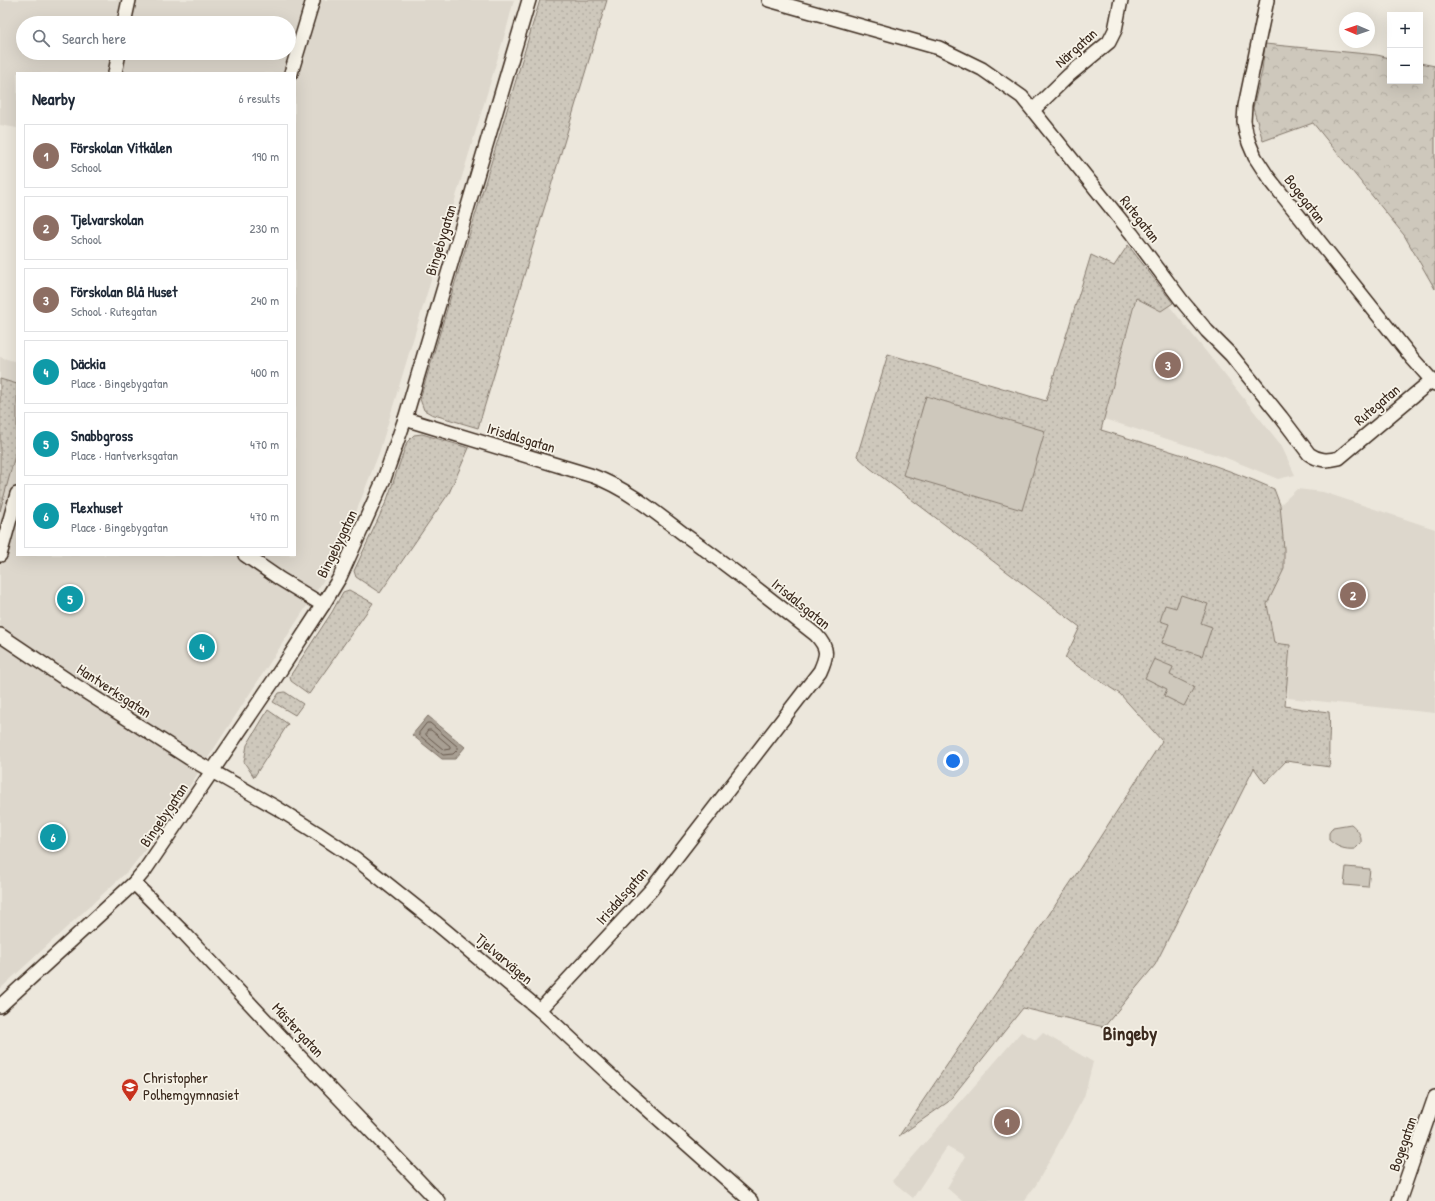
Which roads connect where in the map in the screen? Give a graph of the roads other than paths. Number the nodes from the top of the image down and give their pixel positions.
1 (129, 0) edge
2 (313, 0) edge
3 (529, 0) edge
4 (769, 0) edge
5 (1121, 0) edge
6 (1267, 0) edge
7 (126, 16) edge
8 (296, 56) edge
9 (117, 60) edge
10 (295, 60) edge
11 (114, 72) edge
12 (291, 72) edge
13 (1033, 110) junction
14 (1433, 382) edge
15 (405, 419) junction
16 (16, 498) edge
17 (0, 555) edge
18 (246, 556) edge
19 (323, 605) junction
20 (0, 635) edge
21 (213, 772) junction
22 (134, 883) junction
23 (0, 1006) edge
24 (540, 1010) junction
25 (1435, 1097) edge
26 (438, 1201) edge
27 (751, 1201) edge
28 (1399, 1201) edge

1 - 7 street
2 - 8 street
3 - 15 street, Bingebygatan
4 - 13 street, Rutegatan
5 - 13 street, Närgatan
6 - 14 street, Bogegatan
9 - 11 street
10 - 12 street
13 - 14 street, Rutegatan
15 - 19 street, Bingebygatan
15 - 24 street, Irisdalsgatan
16 - 17 street
18 - 19 street
19 - 21 street, Bingebygatan
20 - 21 street, Hantverksgatan
21 - 22 street, Bingebygatan
21 - 24 street, Tjelvarvägen
22 - 23 street, Bingebygatan
22 - 26 street, Mästergatan
24 - 27 street, Tjelvarvägen
25 - 28 street, Bogegatan

